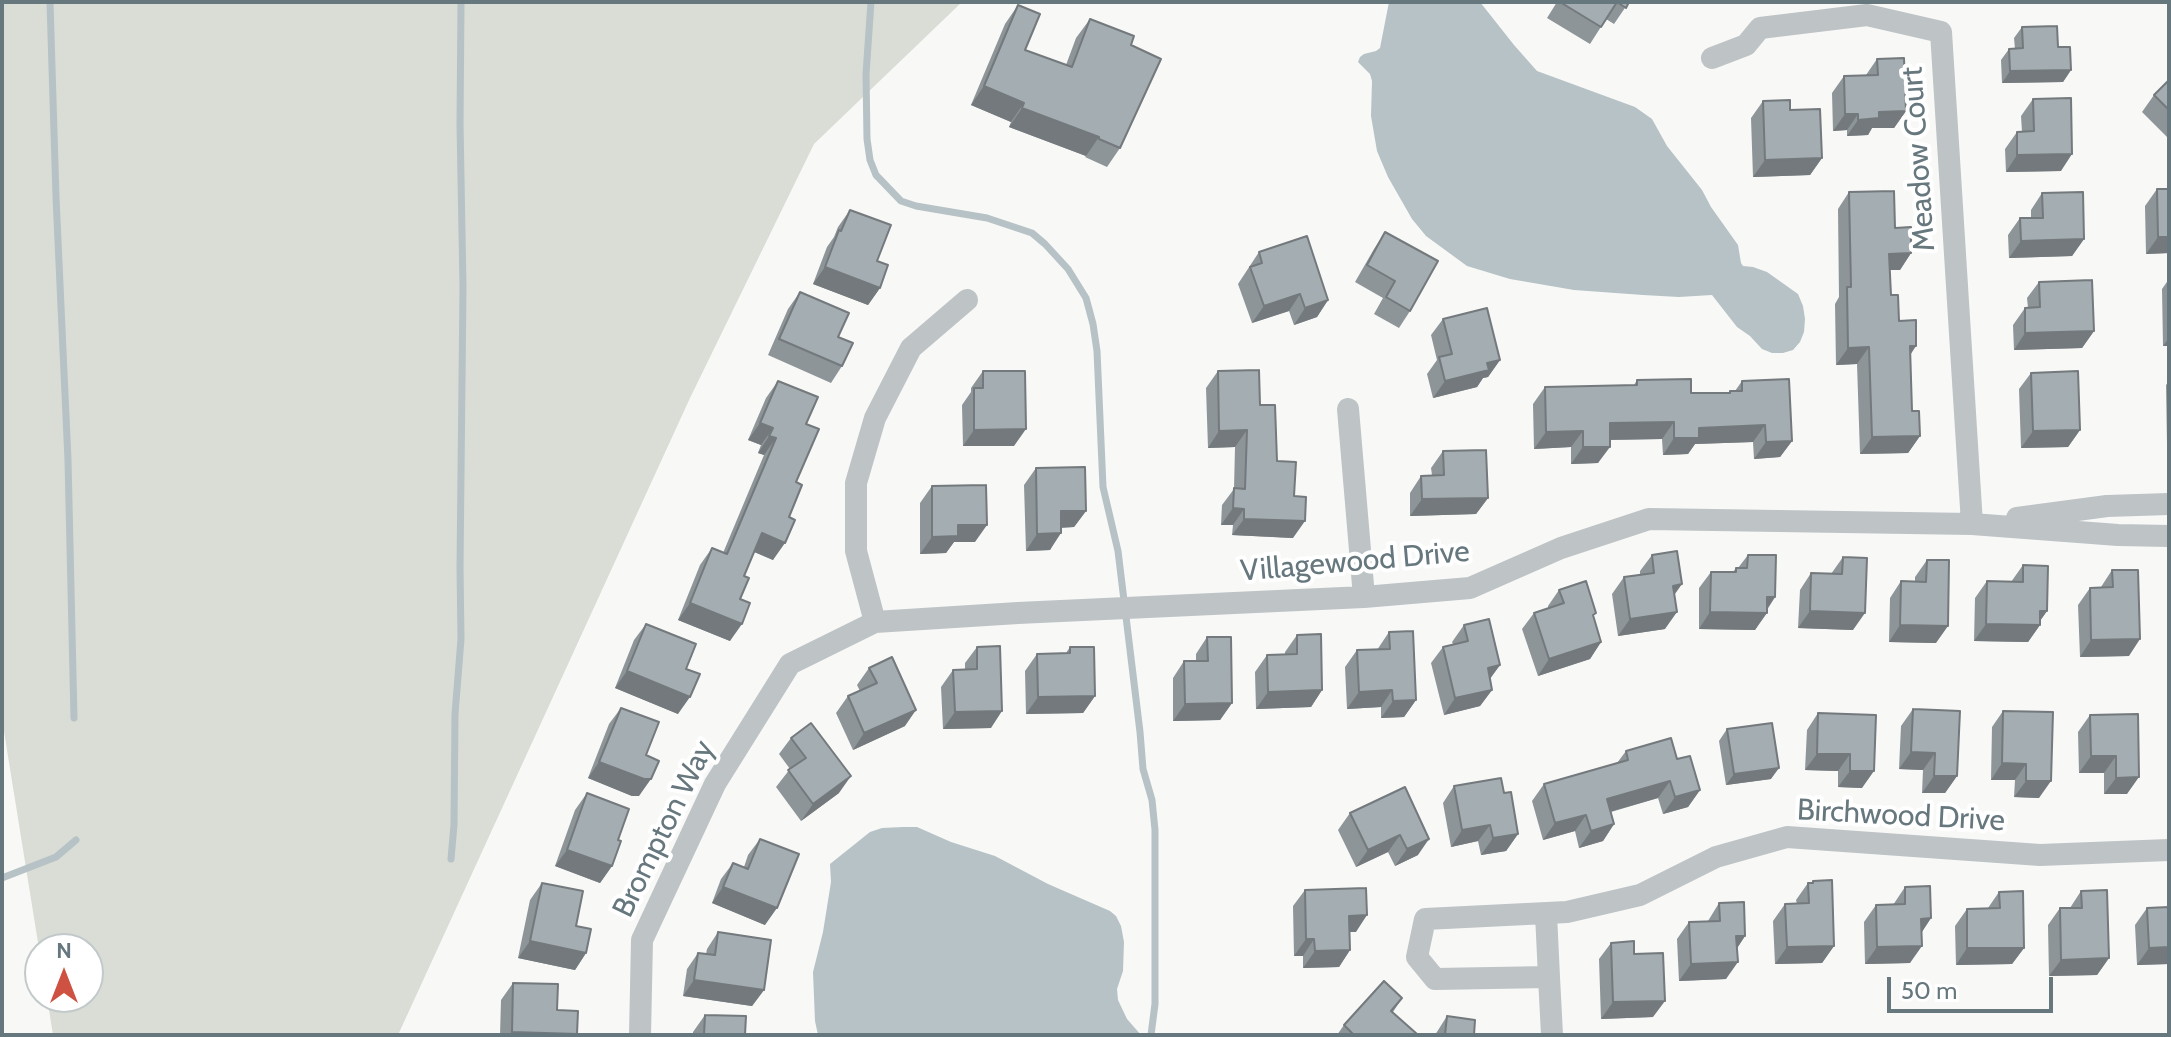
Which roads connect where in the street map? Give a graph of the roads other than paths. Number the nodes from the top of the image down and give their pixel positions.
1 (1712, 58) dead end
2 (967, 300) dead end
3 (1348, 409) dead end
4 (2169, 504) edge
5 (1972, 524) junction
6 (2169, 536) edge
7 (1364, 597) junction
8 (875, 622) junction
9 (790, 664) joint
10 (2169, 850) edge
11 (1546, 914) junction
12 (1549, 977) junction
13 (640, 1035) edge
14 (1552, 1035) edge

1 - 5 street, Meadow Court
2 - 8 street
3 - 7 street
4 - 5 street, Villagewood Drive
5 - 6 street, Villagewood Drive
5 - 7 street, Villagewood Drive
7 - 8 street, Villagewood Drive
8 - 9 street, Villagewood Drive
9 - 13 street, Brompton Way
10 - 11 street, Birchwood Drive
11 - 12 street
11 - 12 street, Birchwood Drive
12 - 14 street

